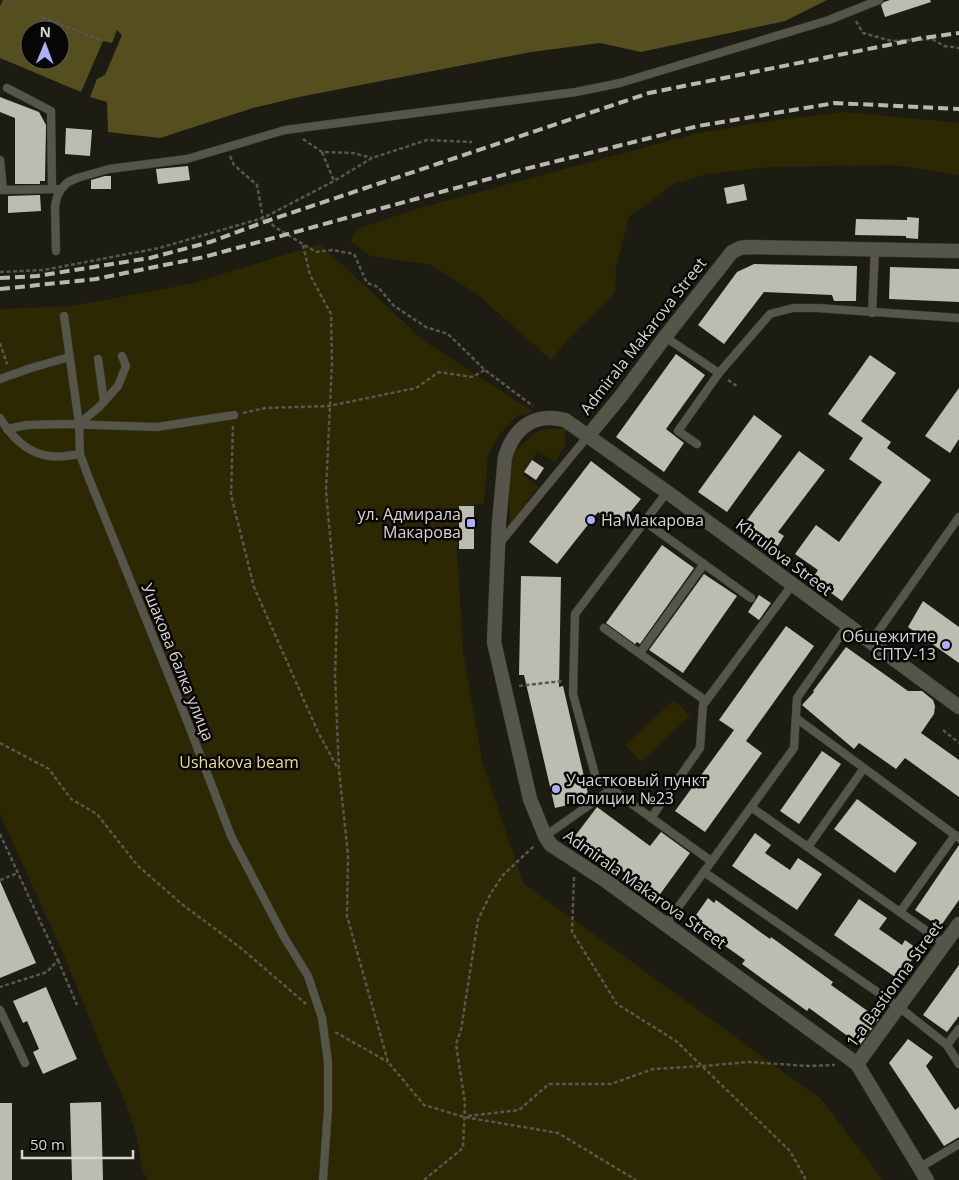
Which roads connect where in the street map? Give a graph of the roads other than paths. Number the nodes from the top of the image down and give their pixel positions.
1 (880, 0) edge
2 (7, 88) dead end
3 (0, 160) edge
4 (61, 188) junction
5 (52, 189) junction
6 (2, 190) edge
7 (875, 249) junction
8 (56, 251) dead end
9 (959, 251) edge
10 (872, 313) junction
11 (64, 316) dead end
12 (959, 318) edge
13 (665, 337) junction
14 (122, 356) dead end
15 (70, 357) junction
16 (98, 359) dead end
17 (719, 373) junction
18 (0, 379) edge
19 (104, 402) junction
20 (234, 415) road end
21 (0, 418) edge
22 (79, 424) junction
23 (7, 429) junction
24 (588, 436) junction
25 (697, 444) dead end
26 (80, 454) junction
27 (666, 492) junction
28 (959, 517) edge
29 (644, 521) junction
30 (498, 546) junction
31 (704, 564) junction
32 (792, 585) junction
33 (751, 598) dead end
34 (847, 626) junction
35 (604, 628) dead end
36 (870, 643) junction
37 (640, 653) junction
38 (706, 701) junction
39 (959, 707) edge
40 (796, 718) junction
41 (864, 768) junction
42 (612, 789) junction
43 (751, 807) junction
44 (651, 818) junction
45 (545, 836) junction
46 (957, 836) edge
47 (808, 847) junction
48 (712, 862) junction
49 (704, 872) junction
50 (900, 912) junction
51 (666, 924) junction
52 (959, 924) edge
53 (945, 944) junction
54 (899, 1007) junction
55 (0, 1010) edge
56 (959, 1029) edge
57 (947, 1045) junction
58 (25, 1063) dead end
59 (857, 1064) junction
60 (959, 1064) edge
61 (959, 1144) edge
62 (923, 1174) edge
63 (323, 1180) edge

1 - 4 lane
2 - 5 lane
3 - 6 lane
4 - 5 lane
4 - 8 lane
5 - 6 lane
7 - 9 street, Admirala Makarova Street
7 - 10 lane
7 - 13 street, Admirala Makarova Street
10 - 12 lane
10 - 17 lane
11 - 15 lane, Ушакова балка улица
13 - 17 lane
13 - 24 street, Admirala Makarova Street
14 - 19 lane
15 - 18 lane
15 - 22 lane, Ушакова балка улица
16 - 19 lane
17 - 25 lane
19 - 22 lane
20 - 22 lane
21 - 23 lane
22 - 23 lane
22 - 26 lane, Ушакова балка улица
23 - 26 lane
24 - 27 street, Khrulova Street
24 - 30 lane
24 - 30 street, Admirala Makarova Street
26 - 63 lane, Ушакова балка улица
27 - 29 lane
27 - 32 street, Khrulova Street
28 - 36 lane
29 - 31 lane
29 - 42 lane
30 - 45 street, Admirala Makarova Street
31 - 33 lane
31 - 37 lane
32 - 34 street, Khrulova Street
32 - 38 lane
34 - 36 street, Khrulova Street
34 - 40 lane
35 - 37 lane
36 - 39 street, Khrulova Street
37 - 38 lane
38 - 44 lane
40 - 41 lane
40 - 43 lane
41 - 46 lane
41 - 47 lane
42 - 44 lane
42 - 45 lane
43 - 47 lane
43 - 48 lane
44 - 48 lane
45 - 51 street, Admirala Makarova Street
46 - 50 lane
47 - 50 lane
48 - 49 lane
49 - 51 lane
49 - 54 lane
50 - 53 lane
51 - 59 street, Admirala Makarova Street
52 - 53 street, 1-a Bastionna Street
53 - 54 street, 1-a Bastionna Street
54 - 57 lane
54 - 59 street, 1-a Bastionna Street
55 - 58 lane
56 - 57 lane
57 - 60 lane
59 - 62 street, Admirala Makarova Street
61 - 62 lane

